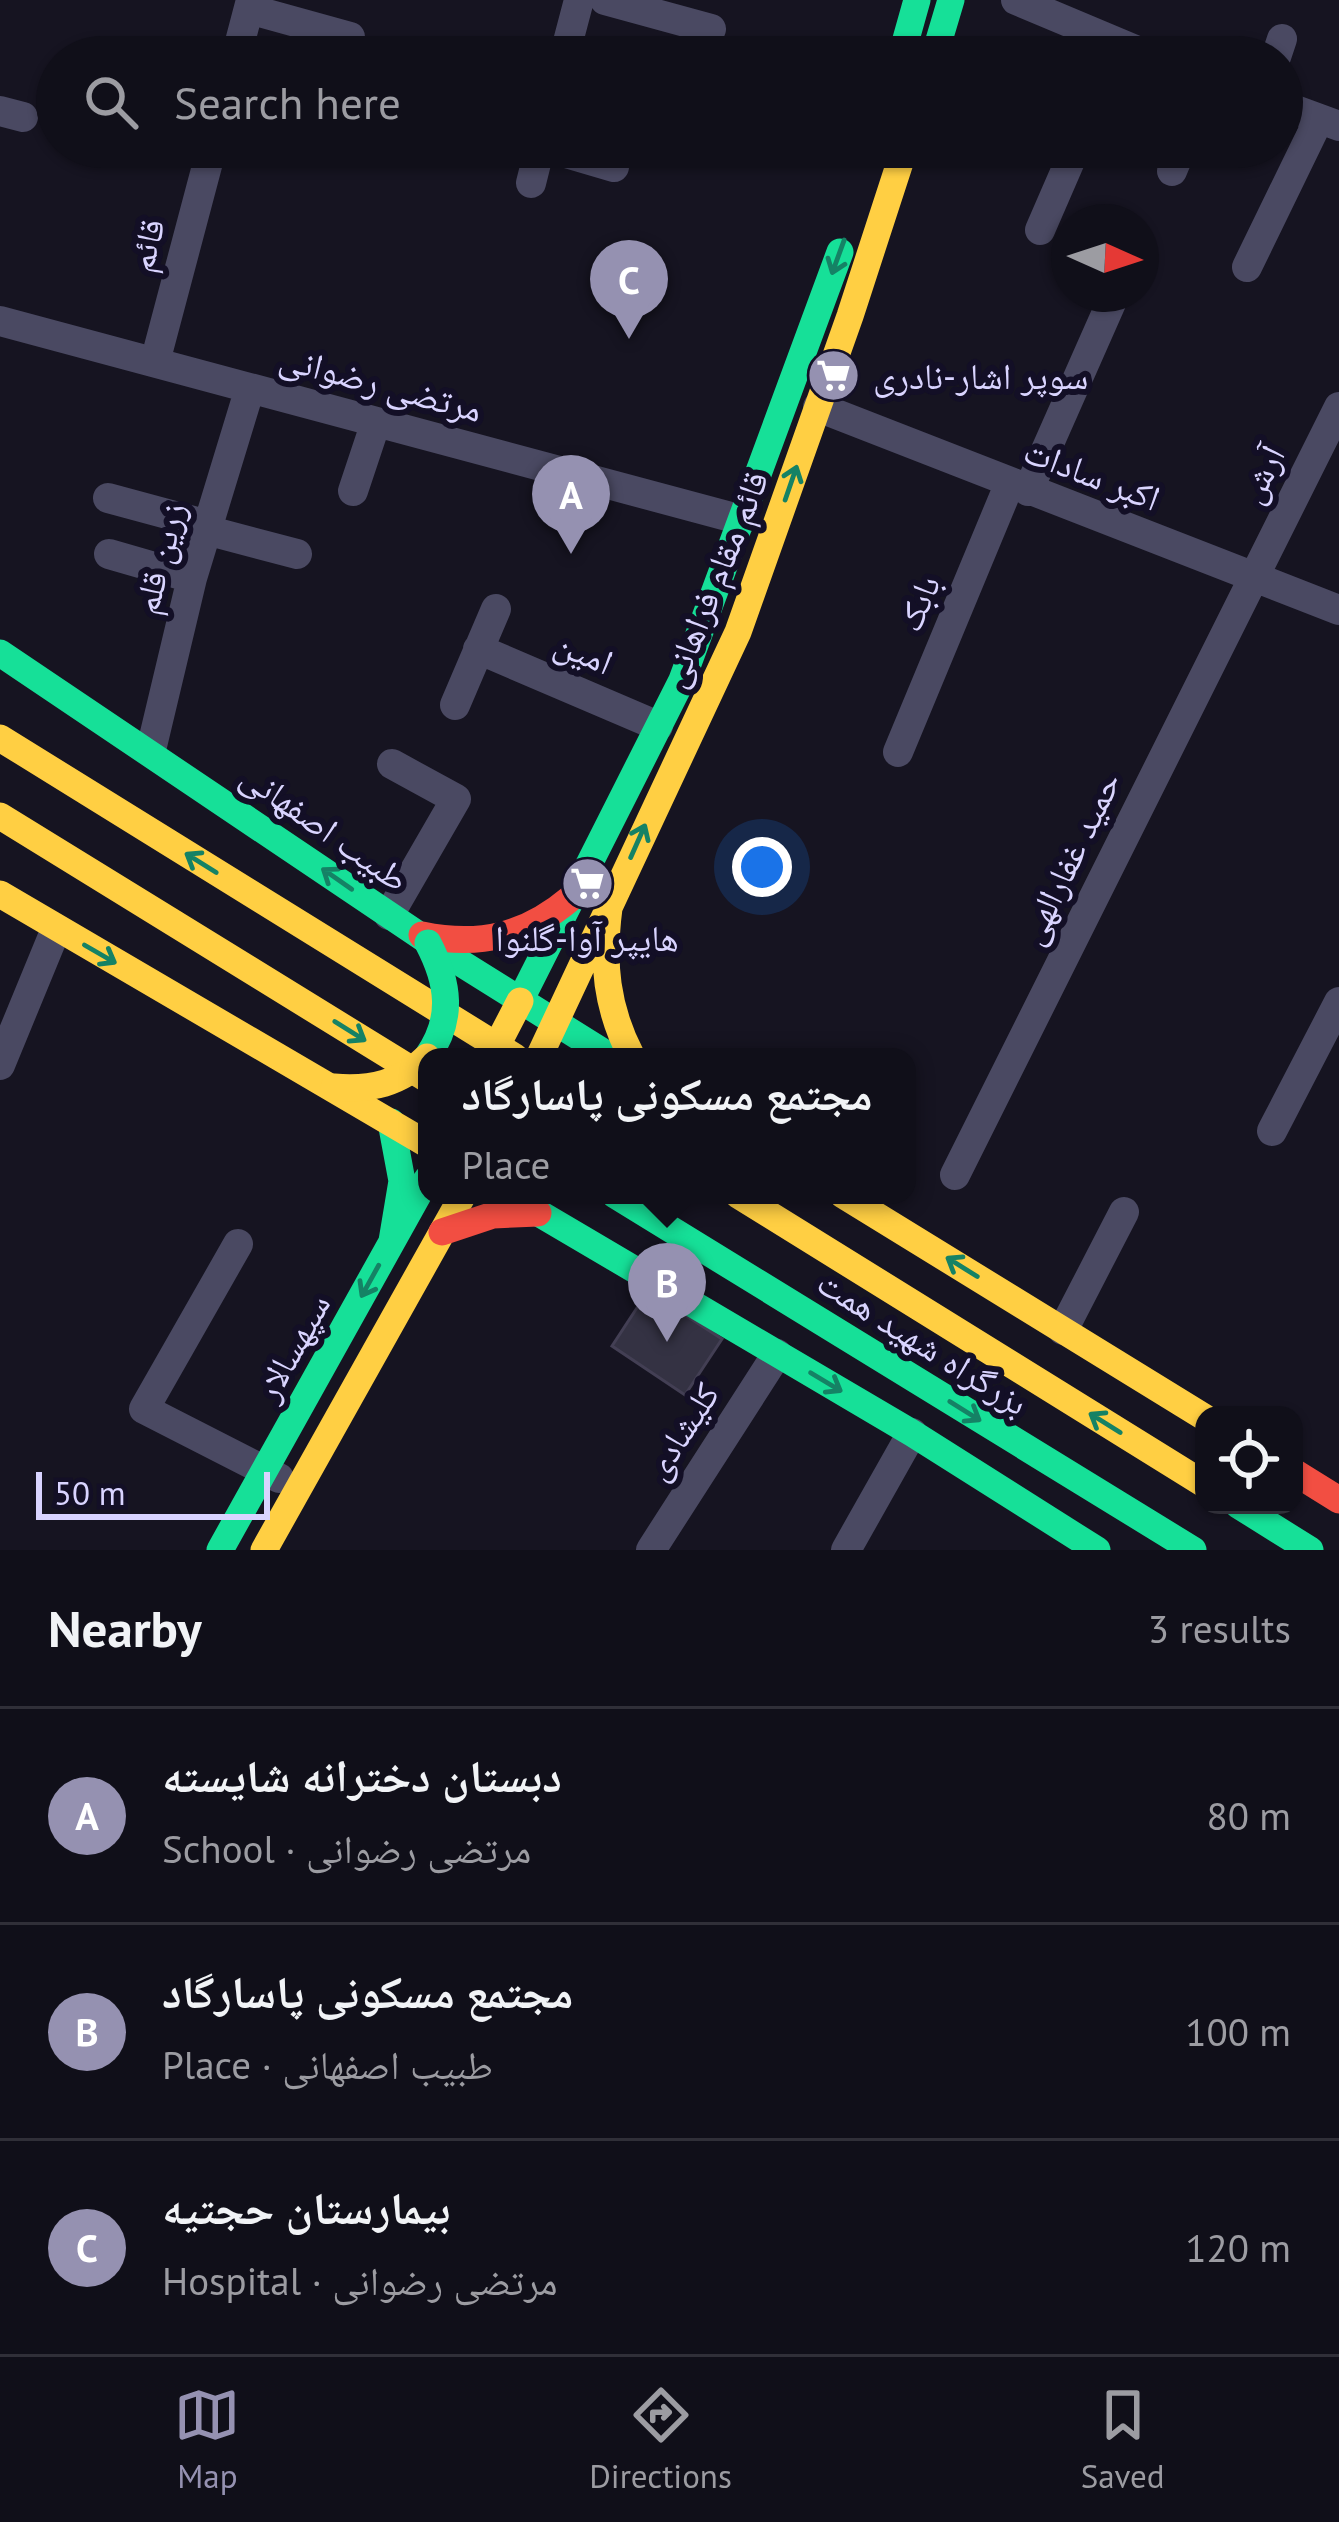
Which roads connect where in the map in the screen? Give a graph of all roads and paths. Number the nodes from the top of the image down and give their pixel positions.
1 (579, 0) edge
2 (605, 0) edge
3 (917, 0) edge
4 (951, 0) edge
5 (1016, 0) edge
6 (250, 4) edge
7 (711, 29) dead end
8 (242, 36) edge
9 (347, 36) edge
10 (570, 36) edge
11 (908, 36) edge
12 (940, 36) edge
13 (1088, 36) edge
14 (1329, 122) edge
15 (206, 168) edge
16 (536, 168) edge
17 (870, 168) edge
18 (898, 168) edge
19 (1067, 168) edge
20 (1303, 168) edge
21 (1303, 168) edge
22 (531, 183) dead end
23 (1040, 230) dead end
24 (1247, 267) dead end
25 (1106, 312) edge
26 (0, 321) edge
27 (155, 362) junction
28 (250, 388) junction
29 (818, 407) junction
30 (1339, 407) edge
31 (376, 422) junction
32 (1019, 488) junction
33 (353, 490) dead end
34 (108, 498) dead end
35 (742, 520) junction
36 (207, 528) junction
37 (109, 554) dead end
38 (297, 554) dead end
39 (1252, 577) junction
40 (192, 578) junction
41 (496, 609) dead end
42 (1339, 610) edge
43 (478, 650) junction
44 (0, 653) edge
45 (455, 705) dead end
46 (658, 725) junction
47 (0, 738) edge
48 (151, 750) junction
49 (898, 752) dead end
50 (392, 764) dead end
51 (0, 816) edge
52 (0, 894) edge
53 (572, 898) junction
54 (609, 908) junction
55 (56, 929) junction
56 (410, 930) junction
57 (520, 1001) junction
58 (1335, 1017) edge
59 (556, 1024) junction
60 (432, 1048) edge
61 (496, 1048) edge
62 (500, 1048) edge
63 (543, 1048) edge
64 (596, 1048) edge
65 (628, 1048) edge
66 (0, 1065) edge
67 (418, 1068) edge
68 (418, 1073) edge
69 (334, 1087) junction
70 (391, 1122) junction
71 (1272, 1131) dead end
72 (418, 1138) edge
73 (955, 1175) dead end
74 (418, 1195) edge
75 (458, 1204) edge
76 (523, 1204) edge
77 (630, 1204) edge
78 (752, 1204) edge
79 (858, 1204) edge
80 (1124, 1212) dead end
81 (538, 1213) junction
82 (442, 1232) junction
83 (392, 1241) junction
84 (238, 1244) dead end
85 (1063, 1330) junction
86 (777, 1354) junction
87 (1195, 1411) edge
88 (912, 1433) junction
89 (264, 1471) junction
90 (1195, 1478) edge
91 (1303, 1478) edge
92 (298, 1488) junction
93 (1339, 1500) edge
94 (1252, 1514) edge
95 (220, 1550) edge
96 (264, 1550) edge
97 (651, 1550) edge
98 (846, 1550) edge
99 (1097, 1550) edge
100 (1193, 1550) edge
101 (1310, 1550) edge

1 - 10 street
2 - 7 street
3 - 11 main road
4 - 12 main road
5 - 13 street
6 - 8 street
6 - 9 street
14 - 21 street
15 - 27 street, قائم
16 - 22 street
17 -> 35 main road, قائم مقام فراهانی
18 - 29 main road, قائم مقام فراهانی
19 - 23 street
20 - 24 street
25 - 32 street, بابک
26 - 27 street, مرتضی رضوانی
27 - 28 street, مرتضی رضوانی
28 - 31 street, مرتضی رضوانی
28 - 36 street, زرین قلم
29 - 32 street, اکبر سادات
54 -> 29 main road, قائم مقام فراهانی
30 - 39 street, آرش
31 - 33 street
31 - 35 street, مرتضی رضوانی
32 - 39 street, اکبر سادات
32 - 49 street, بابک
34 - 36 street
35 - 46 main road, قائم مقام فراهانی
36 - 38 street
36 - 40 street, زرین قلم
37 - 40 street
39 - 42 street, اکبر سادات
39 - 73 street, حمید غفارالهی
40 - 48 street, زرین قلم
41 - 43 street
43 - 45 street
43 - 46 street, امین
44 - 48 main road, طبیب اصفهانی
46 - 53 main road, قائم مقام فراهانی
62 -> 47 main road
56 -> 48 main road, طبیب اصفهانی
50 - 56 street
51 -> 68 main road
52 - 55 main road
53 - 56 main road
53 - 57 main road, قائم مقام فراهانی
54 - 59 main road, قائم مقام فراهانی
54 - 65 main road
55 - 66 street
55 -> 69 main road
56 - 57 main road, طبیب اصفهانی
56 - 60 main road, bridge
57 - 59 main road, طبیب اصفهانی
57 - 61 main road, قائم مقام فراهانی, bridge
58 - 71 street
59 - 63 main road, قائم مقام فراهانی
59 - 64 main road, طبیب اصفهانی
67 - 69 main road, bridge
69 - 70 main road
70 - 72 main road
70 - 83 main road
74 - 83 main road, سپهسالار
75 - 82 main road, سپهسالار
76 - 81 main road
77 -> 100 main road, بزرگراه شهید همت
90 -> 78 main road, بزرگراه شهید همت
85 -> 79 main road
80 - 85 street
81 - 82 main road
81 - 86 main road
82 - 92 main road, سپهسالار
83 -> 89 main road, سپهسالار
84 - 89 street
85 - 87 main road
86 -> 88 main road
86 - 97 street, کلیشادی
88 - 98 street
88 - 99 main road
89 - 92 street
89 - 95 main road, سپهسالار
91 - 93 main road
92 - 96 main road, سپهسالار
94 - 101 main road

